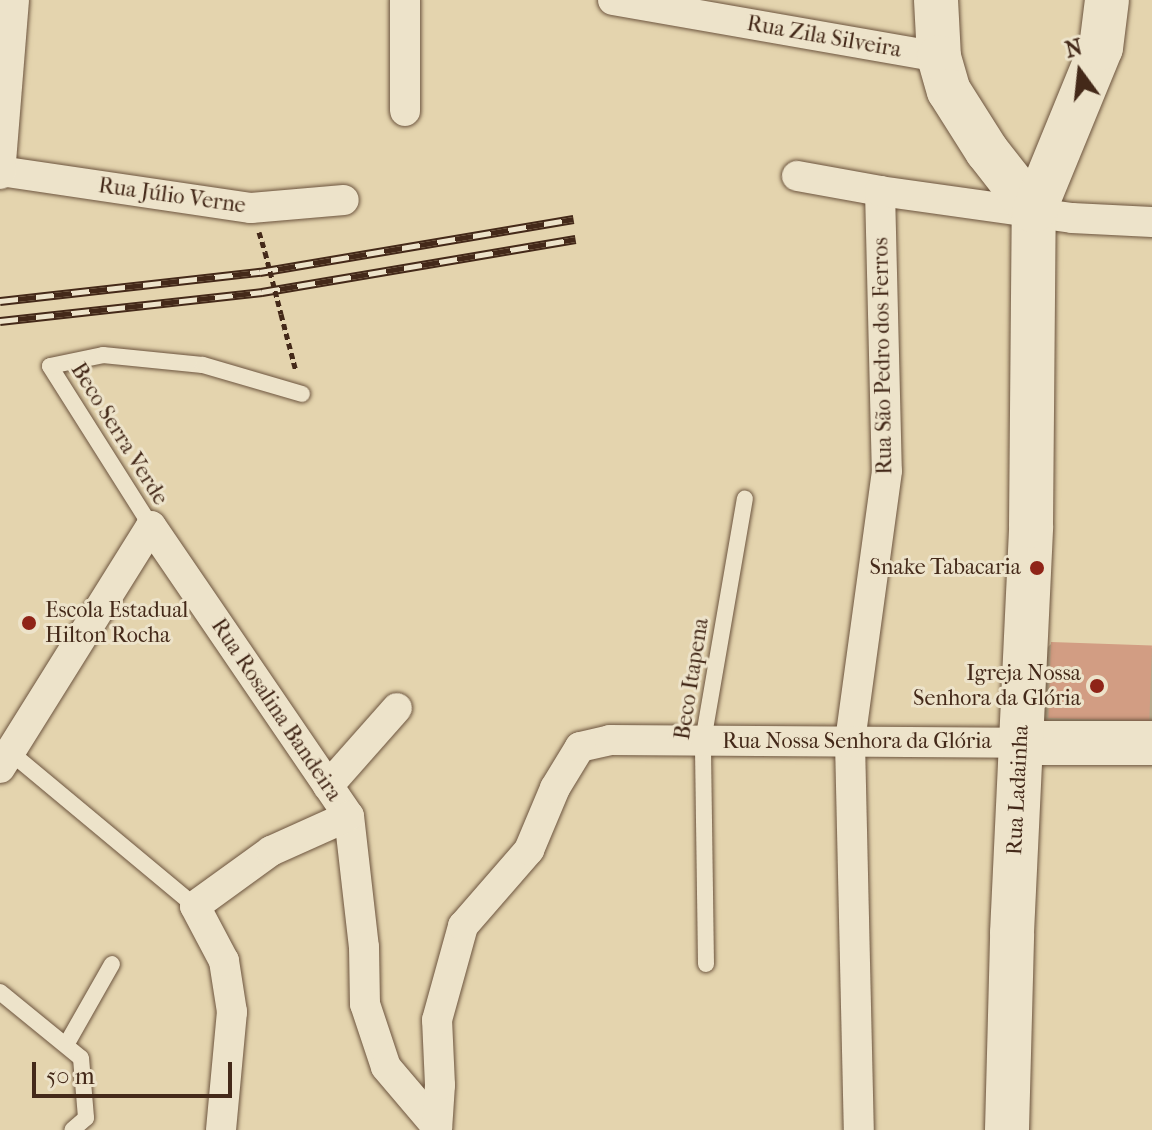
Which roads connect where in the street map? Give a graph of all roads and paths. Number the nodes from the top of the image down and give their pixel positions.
1 (14, 0) edge
2 (405, 0) edge
3 (613, 0) edge
4 (936, 0) edge
5 (1107, 0) edge
6 (939, 57) junction
7 (405, 111) dead end
8 (1060, 148) junction
9 (987, 151) junction
10 (0, 172) edge
11 (797, 176) dead end
12 (880, 191) junction
13 (344, 200) dead end
14 (1034, 211) junction
15 (1152, 222) edge
16 (265, 252) dead end
17 (302, 394) joint
18 (745, 499) dead end
19 (151, 526) junction
20 (397, 708) dead end
21 (703, 741) junction
22 (850, 742) junction
23 (1020, 743) junction
24 (1152, 743) edge
25 (5, 760) edge
26 (328, 786) junction
27 (349, 816) junction
28 (195, 906) junction
29 (112, 964) dead end
30 (706, 964) dead end
31 (0, 992) edge
32 (66, 1045) junction
33 (438, 1129) edge
34 (72, 1130) edge
35 (221, 1130) edge
36 (859, 1130) edge
37 (1007, 1130) edge

1 - 10 street
2 - 7 street
3 - 6 street, Rua Zila Silveira
4 - 6 street
5 - 8 street
6 - 9 street
8 - 9 street
8 - 14 street
9 - 14 street
10 - 13 street, Rua Júlio Verne
11 - 12 street
12 - 14 street
12 - 22 street, Rua São Pedro dos Ferros
14 - 15 street
14 - 23 street, Rua Ladainha
16 - 17 path, bridge
17 - 19 lane, Beco Serra Verde
18 - 21 lane, Beco Itapena
19 - 25 street
19 - 26 street, Rua Rosalina Bandeira
20 - 26 street
21 - 22 street, Rua Nossa Senhora da Glória
21 - 30 lane, Beco Itapena
21 - 33 street, Rua Nossa Senhora da Glória
22 - 23 street, Rua Nossa Senhora da Glória
22 - 36 street, Rua São Pedro dos Ferros
23 - 24 street, Rua Nossa Senhora da Glória
23 - 37 street, Rua Ladainha
25 - 28 lane
26 - 27 street, Rua Rosalina Bandeira
27 - 28 street
27 - 33 street, Rua Rosalina Bandeira
28 - 35 street
29 - 32 lane
31 - 32 lane
32 - 34 lane

